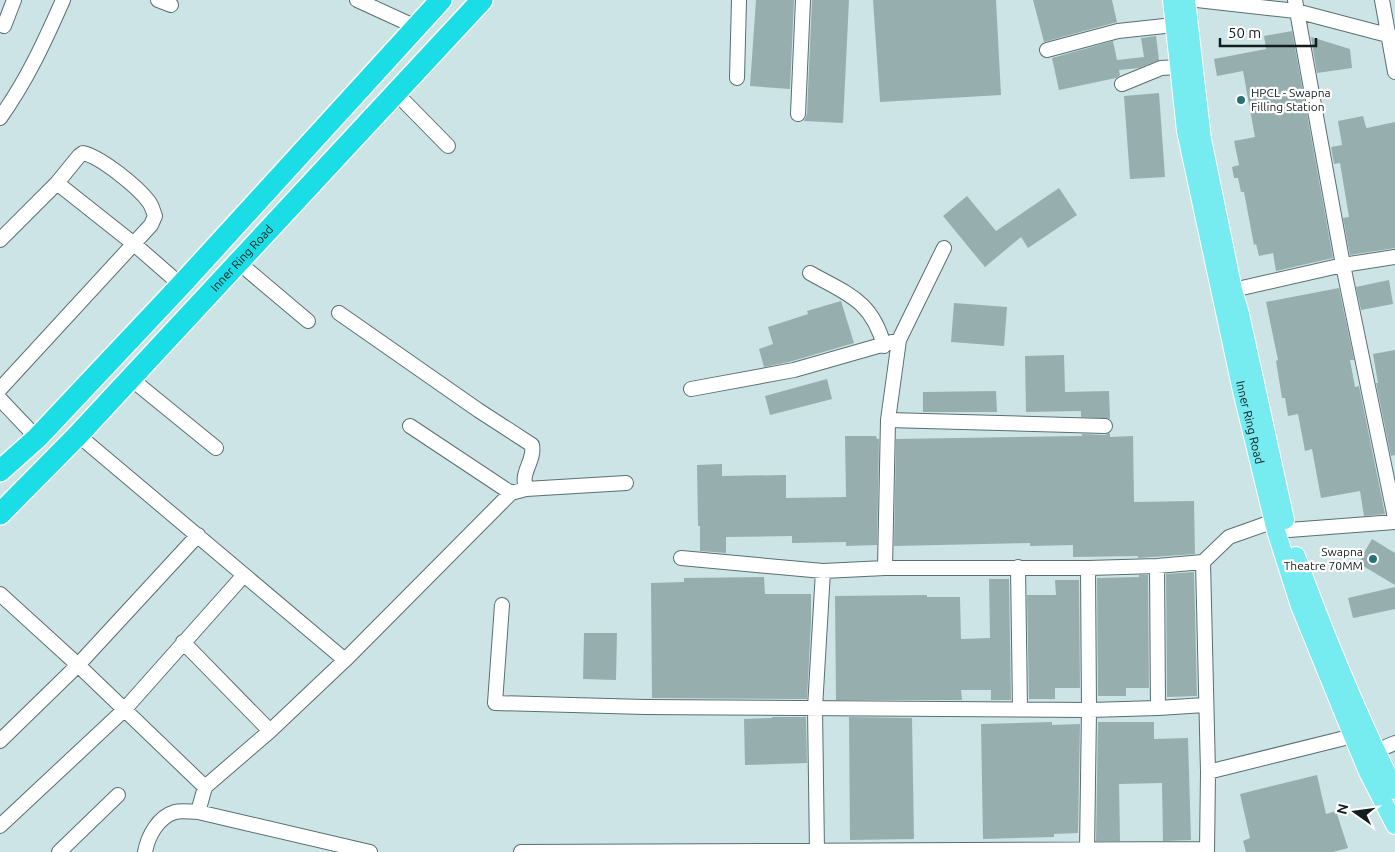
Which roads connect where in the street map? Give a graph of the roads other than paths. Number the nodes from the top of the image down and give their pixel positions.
1 (14, 0) edge
2 (63, 0) edge
3 (357, 0) edge
4 (442, 0) edge
5 (482, 0) edge
6 (739, 0) edge
7 (803, 0) edge
8 (1172, 0) edge
9 (1176, 0) edge
10 (1186, 0) edge
11 (1197, 0) edge
12 (1382, 0) edge
13 (1295, 5) edge
14 (1174, 25) junction
15 (4, 26) dead end
16 (416, 27) junction
17 (1391, 36) edge
18 (1047, 50) dead end
19 (1179, 66) junction
20 (1395, 72) edge
21 (737, 78) dead end
22 (1122, 84) dead end
23 (395, 92) junction
24 (798, 114) dead end
25 (0, 118) edge
26 (448, 146) dead end
27 (57, 183) junction
28 (0, 240) edge
29 (134, 244) junction
30 (944, 248) dead end
31 (1395, 257) edge
32 (238, 262) junction
33 (1343, 265) junction
34 (810, 273) dead end
35 (181, 285) junction
36 (1233, 290) junction
37 (339, 313) dead end
38 (308, 321) dead end
39 (899, 340) junction
40 (884, 346) junction
41 (130, 378) junction
42 (0, 388) edge
43 (691, 389) dead end
44 (0, 398) edge
45 (888, 420) junction
46 (410, 426) dead end
47 (1105, 426) dead end
48 (78, 435) junction
49 (37, 438) junction
50 (216, 448) dead end
51 (0, 472) edge
52 (626, 482) dead end
53 (526, 489) junction
54 (511, 494) junction
55 (0, 514) edge
56 (1395, 520) edge
57 (1279, 528) junction
58 (198, 535) junction
59 (681, 558) dead end
60 (1203, 562) junction
61 (1157, 566) junction
62 (885, 568) junction
63 (1018, 568) junction
64 (1088, 568) junction
65 (823, 571) junction
66 (244, 575) junction
67 (0, 594) edge
68 (502, 605) dead end
69 (183, 642) junction
70 (344, 660) junction
71 (78, 665) junction
72 (1205, 704) junction
73 (815, 708) junction
74 (1158, 708) junction
75 (1020, 709) junction
76 (124, 710) junction
77 (1089, 710) junction
78 (270, 731) junction
79 (1353, 736) junction
80 (0, 741) edge
81 (1395, 742) edge
82 (1376, 751) junction
83 (1208, 772) junction
84 (205, 787) junction
85 (1395, 790) edge
86 (118, 795) dead end
87 (198, 812) junction
88 (1395, 824) edge
89 (0, 826) edge
90 (817, 851) edge
91 (1087, 851) edge
92 (1207, 851) edge
93 (59, 852) edge
94 (145, 852) edge
95 (370, 852) edge
96 (521, 852) edge

1 - 15 street
2 - 25 street
3 - 16 street
4 - 16 highway
5 - 23 highway, Inner Ring Road
6 - 21 street
7 - 24 street
8 - 9 street
8 - 14 main road, Inner Ring Road
10 - 36 main road, Inner Ring Road
11 - 13 street
12 - 17 street
13 - 17 street
13 - 33 street
14 - 18 street
14 - 19 main road, Inner Ring Road
16 - 35 highway
17 - 20 street
19 - 22 street
19 - 57 main road, Inner Ring Road
23 - 26 street
23 - 32 highway, Inner Ring Road
27 - 28 street
27 - 29 street
27 - 29 street
29 - 35 street
29 - 42 street
30 - 39 street
31 - 33 street
32 - 38 street
32 - 41 highway, Inner Ring Road
33 - 36 street
33 - 56 street
34 - 40 street
35 - 49 highway
36 - 57 main road, Inner Ring Road
37 - 53 street
39 - 40 street
39 - 45 street
40 - 43 street
41 - 48 highway, Inner Ring Road
41 - 50 street
44 - 49 street
45 - 47 street
45 - 62 street
46 - 54 street
48 - 55 highway, Inner Ring Road
48 - 58 street
49 - 51 highway
52 - 53 street
53 - 54 street
54 - 70 street
56 - 57 street
57 - 60 street
57 - 79 main road, Inner Ring Road
57 - 82 main road, Inner Ring Road
58 - 66 street
58 - 71 street
59 - 65 street
60 - 61 street
60 - 72 street
61 - 64 street
61 - 74 street
62 - 63 street
62 - 65 street
63 - 64 street
63 - 75 street
64 - 77 street
65 - 73 street
66 - 69 street
66 - 70 street
67 - 71 street
68 - 73 street
69 - 76 street
69 - 78 street
70 - 78 street
71 - 76 street
71 - 80 street
72 - 74 street
72 - 83 street
73 - 75 street
73 - 90 street
74 - 77 street
75 - 77 street
76 - 84 street
76 - 89 street
77 - 91 street
78 - 84 street
79 - 83 street
79 - 88 main road, Inner Ring Road
81 - 82 street
82 - 85 main road, Inner Ring Road
83 - 92 street
84 - 87 street
86 - 93 street
87 - 94 street
87 - 95 street
90 - 91 street
90 - 96 street
91 - 92 street

